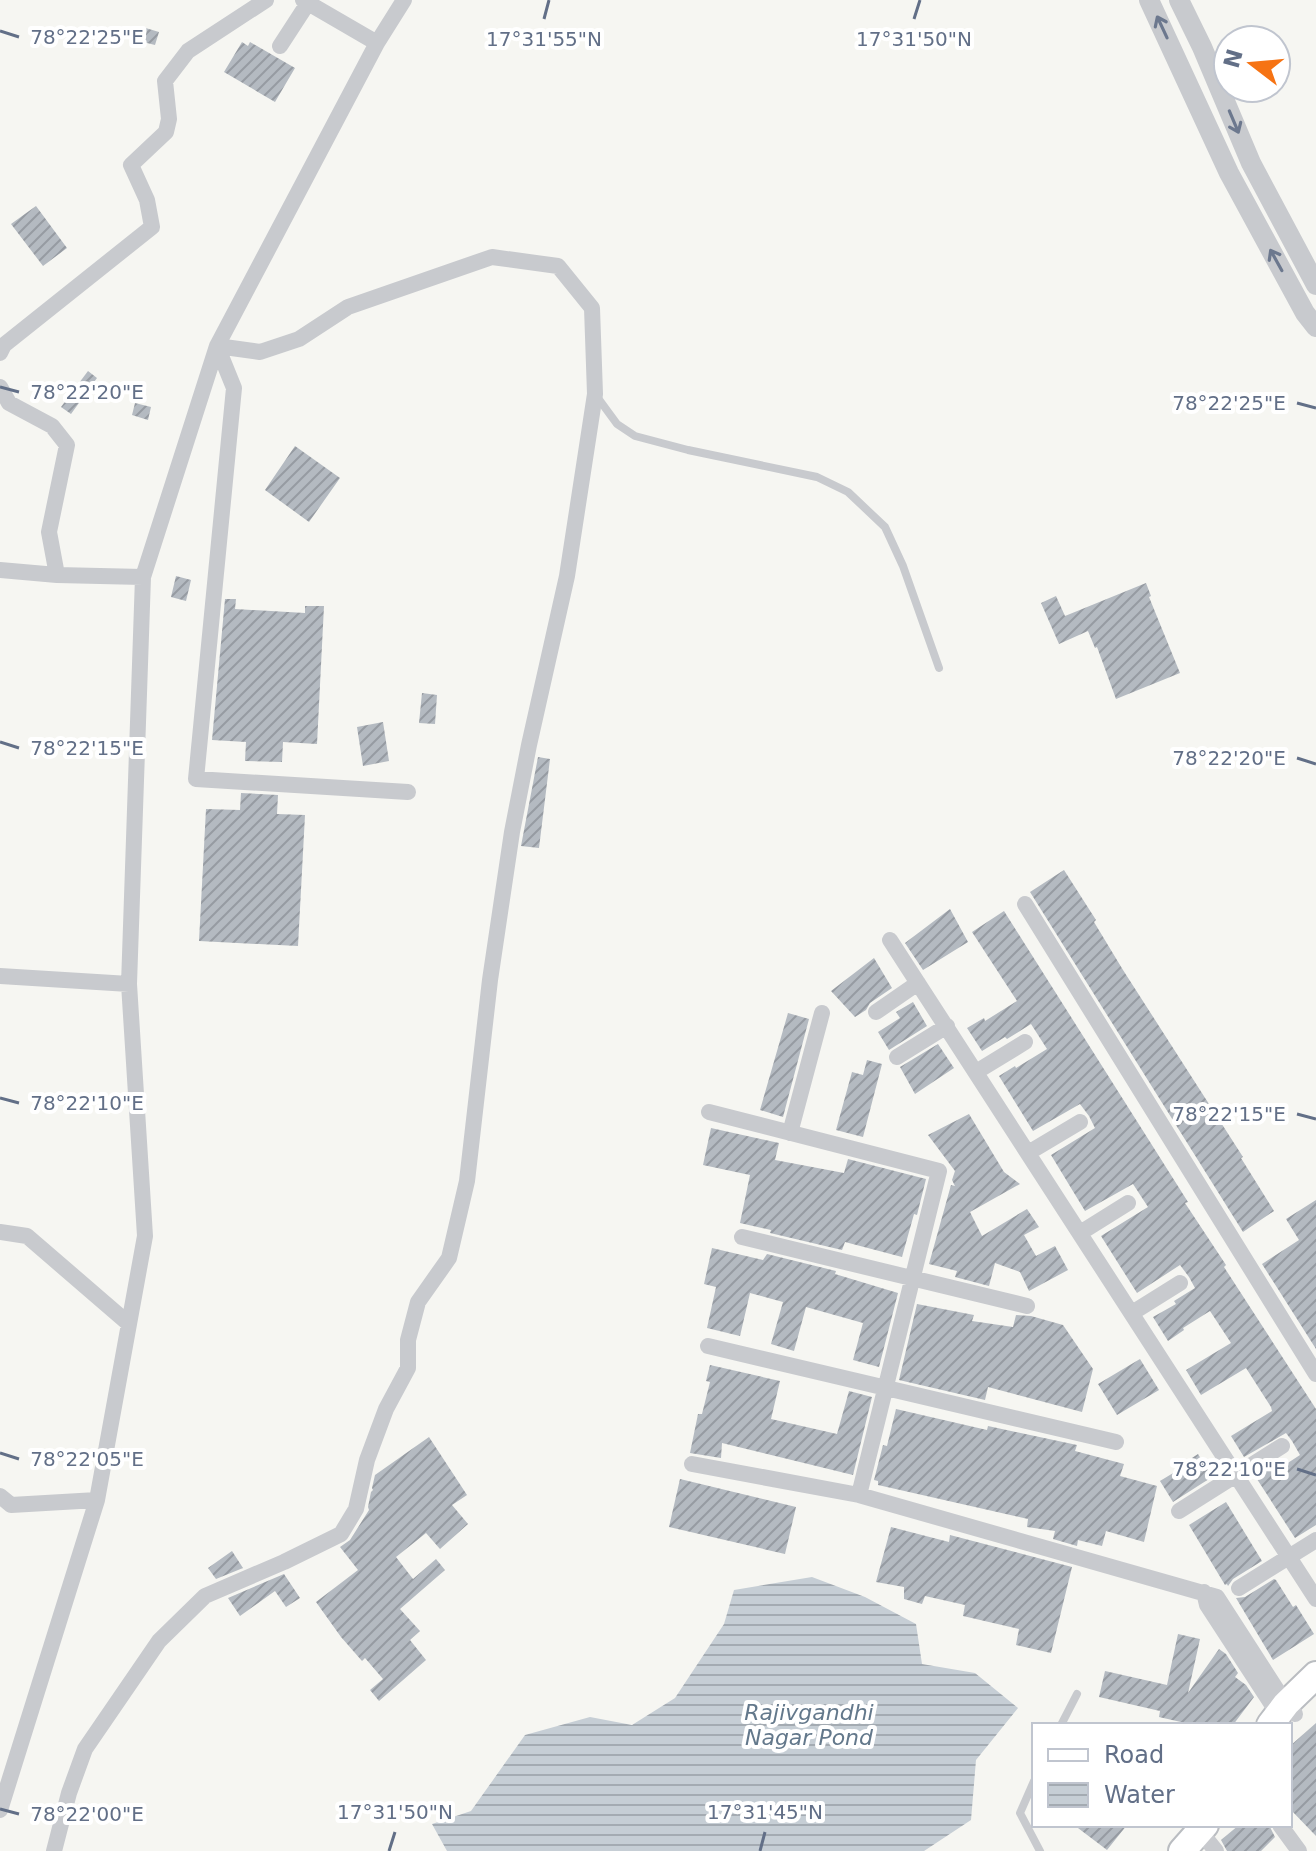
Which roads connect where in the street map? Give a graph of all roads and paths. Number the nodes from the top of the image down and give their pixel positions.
1 (266, 0) edge
2 (404, 0) edge
3 (1149, 0) edge
4 (1179, 0) edge
5 (305, 1) edge
6 (377, 43) junction
7 (280, 46) dead end
8 (1316, 285) edge
9 (1316, 327) edge
10 (217, 346) junction
11 (0, 353) edge
12 (0, 387) edge
13 (595, 394) junction
14 (0, 570) edge
15 (57, 575) junction
16 (143, 577) junction
17 (939, 668) dead end
18 (408, 792) dead end
19 (1025, 904) dead end
20 (890, 940) dead end
21 (0, 976) edge
22 (918, 983) junction
23 (129, 984) junction
24 (876, 1012) dead end
25 (822, 1013) dead end
26 (947, 1026) junction
27 (1025, 1042) dead end
28 (897, 1057) dead end
29 (976, 1072) junction
30 (709, 1112) dead end
31 (1080, 1122) dead end
32 (790, 1133) junction
33 (1028, 1153) junction
34 (1128, 1203) dead end
35 (0, 1232) edge
36 (1080, 1233) junction
37 (742, 1237) dead end
38 (913, 1278) junction
39 (1180, 1283) dead end
40 (1027, 1306) dead end
41 (1132, 1313) junction
42 (129, 1324) junction
43 (708, 1346) dead end
44 (1316, 1374) edge
45 (886, 1387) junction
46 (1116, 1442) dead end
47 (1282, 1446) dead end
48 (692, 1464) dead end
49 (1236, 1475) junction
50 (859, 1495) junction
51 (0, 1496) edge
52 (97, 1500) junction
53 (1179, 1511) dead end
54 (1316, 1540) edge
55 (1289, 1557) junction
56 (1239, 1588) dead end
57 (1316, 1599) edge
58 (1316, 1675) edge
59 (1316, 1693) edge
60 (1077, 1694) dead end
61 (1284, 1718) edge
62 (1062, 1723) edge
63 (1032, 1786) edge
64 (0, 1810) edge
65 (1281, 1827) edge
66 (1202, 1833) edge
67 (54, 1851) edge
68 (1040, 1851) edge
69 (1162, 1851) edge
70 (1182, 1851) edge
71 (1299, 1851) edge

1 - 11 street
2 - 6 street
9 -> 3 street
4 -> 8 street
5 - 6 street
5 - 7 street
6 - 10 street
10 - 13 street
10 - 16 street
10 - 18 street
12 - 15 street
13 - 17 lane
13 - 67 street
14 - 15 street
15 - 16 street
16 - 23 street
19 - 44 street
20 - 22 street
21 - 23 street
22 - 24 street
22 - 26 street
23 - 42 street
25 - 32 street
26 - 28 street
26 - 29 street
27 - 29 street
29 - 33 street
30 - 32 street
31 - 33 street
32 - 38 street
33 - 36 street
34 - 36 street
35 - 42 street
36 - 41 street
37 - 38 street
38 - 40 street
38 - 45 street
39 - 41 street
41 - 49 street
42 - 52 street
43 - 45 street
45 - 46 street
45 - 50 street
47 - 49 street
48 - 50 street
49 - 53 street
49 - 55 street
50 - 61 street
51 - 52 street
52 - 64 street
54 - 55 street
55 - 56 street
55 - 57 street
58 - 61 main road
59 - 61 main road
60 - 62 lane
63 - 68 lane
65 - 71 street
66 - 69 main road
66 - 70 main road

